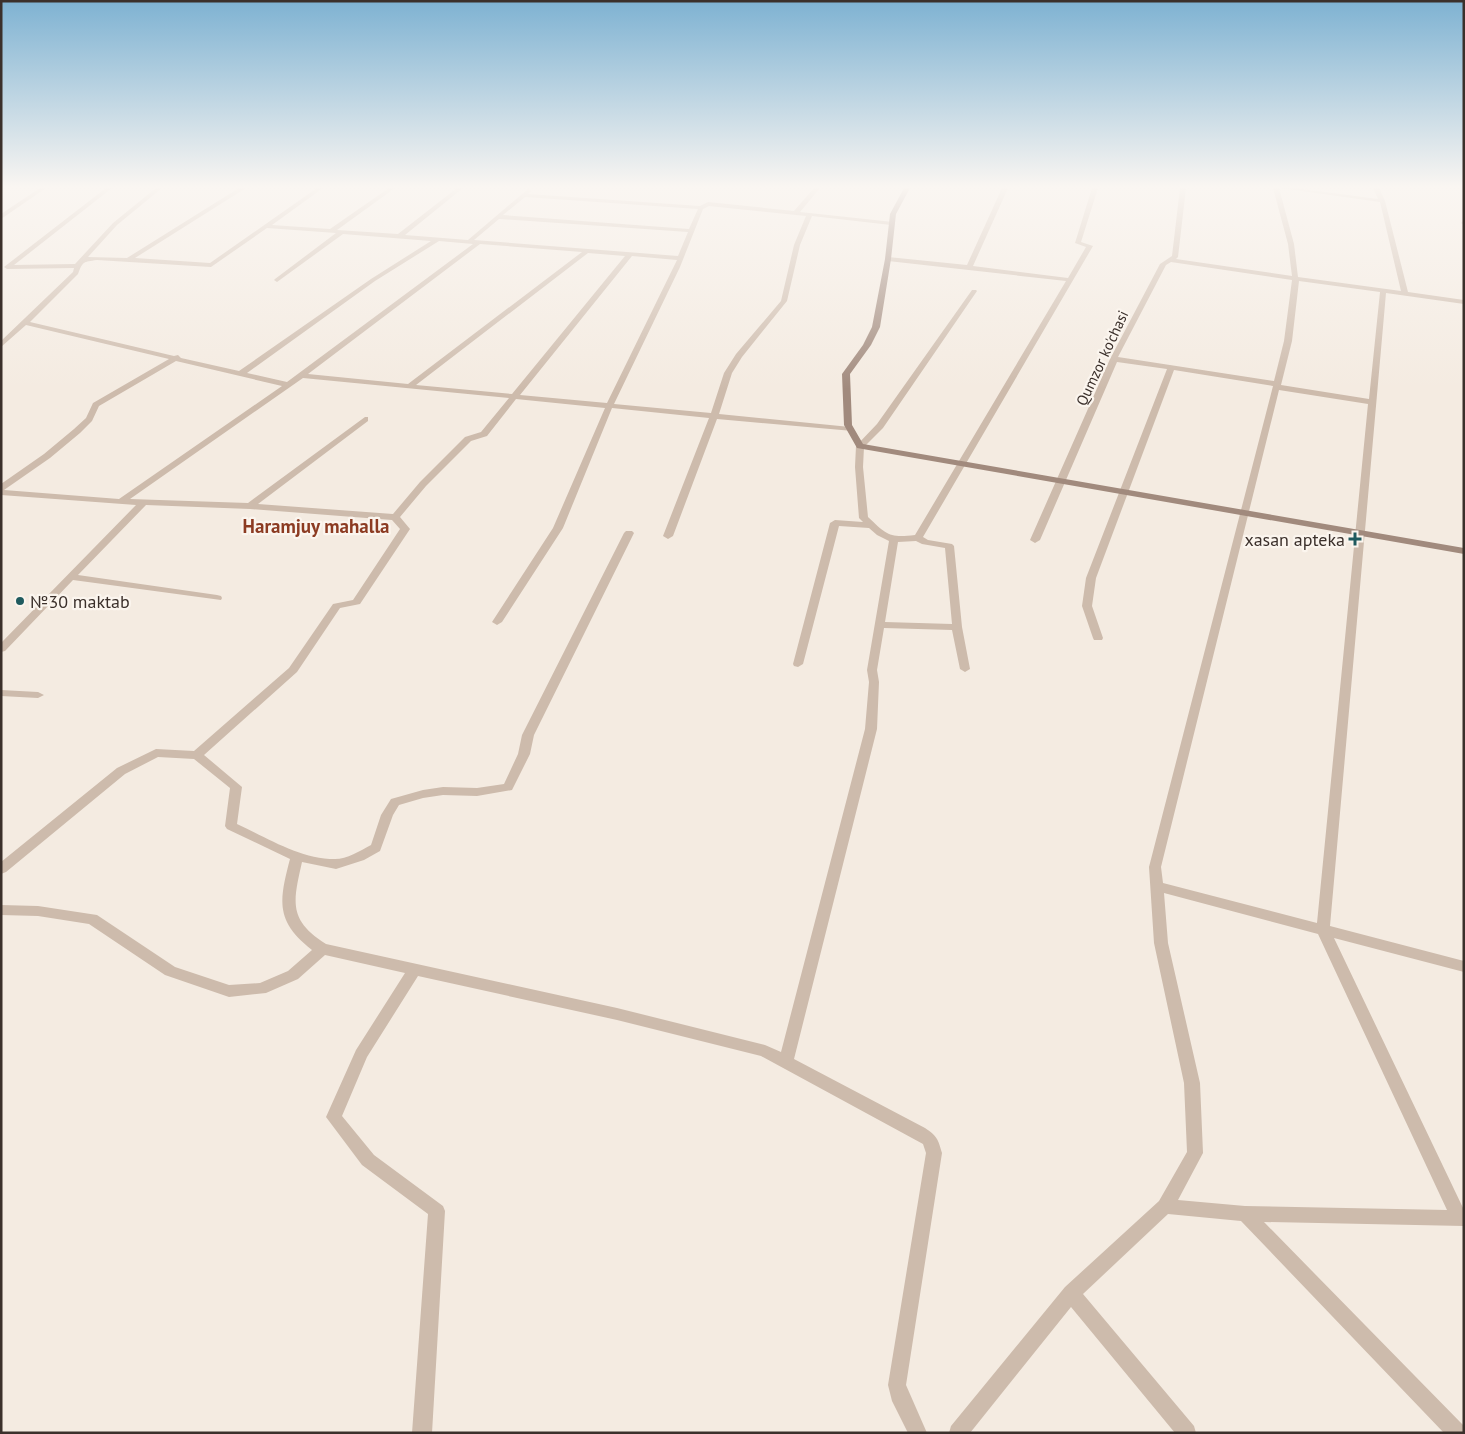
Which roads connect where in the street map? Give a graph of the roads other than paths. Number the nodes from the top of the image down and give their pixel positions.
1 (20, 255) edge
2 (88, 255) edge
3 (136, 255) edge
4 (224, 255) edge
5 (311, 255) edge
6 (413, 255) edge
7 (457, 255) edge
8 (582, 255) edge
9 (629, 255) edge
10 (642, 255) edge
11 (682, 255) edge
12 (795, 255) edge
13 (888, 255) edge
14 (975, 255) edge
15 (1085, 255) edge
16 (1175, 255) edge
17 (1293, 255) edge
18 (1395, 255) edge
19 (681, 258) junction
20 (888, 258) junction
21 (83, 260) junction
22 (128, 260) junction
23 (1170, 260) junction
24 (77, 266) junction
25 (4, 267) edge
26 (969, 267) junction
27 (1296, 279) junction
28 (277, 280) dead end
29 (1071, 280) junction
30 (974, 291) dead end
31 (1384, 291) junction
32 (1405, 294) junction
33 (1464, 302) edge
34 (25, 323) junction
35 (1, 345) edge
36 (178, 357) junction
37 (1114, 359) junction
38 (1171, 368) junction
39 (242, 372) junction
40 (300, 376) junction
41 (288, 384) junction
42 (410, 386) junction
43 (1276, 386) junction
44 (514, 396) junction
45 (1373, 402) junction
46 (610, 405) junction
47 (714, 416) junction
48 (365, 419) dead end
49 (850, 429) junction
50 (860, 446) junction
51 (962, 464) junction
52 (1062, 481) junction
53 (1, 488) edge
54 (1, 492) edge
55 (1125, 492) junction
56 (120, 502) junction
57 (143, 503) junction
58 (250, 506) junction
59 (1243, 512) junction
60 (395, 517) junction
61 (871, 525) junction
62 (629, 533) dead end
63 (1361, 533) junction
64 (668, 536) dead end
65 (918, 538) junction
66 (894, 540) junction
67 (1035, 540) dead end
68 (1464, 550) edge
69 (71, 576) junction
70 (217, 598) dead end
71 (497, 622) dead end
72 (880, 624) junction
73 (957, 627) junction
74 (1098, 638) dead end
75 (1, 649) edge
76 (798, 664) dead end
77 (965, 668) dead end
78 (1, 693) edge
79 (38, 695) dead end
80 (197, 755) junction
81 (297, 857) junction
82 (1, 869) edge
83 (1157, 886) junction
84 (1, 910) edge
85 (1323, 929) junction
86 (322, 949) junction
87 (1464, 967) edge
88 (415, 969) junction
89 (786, 1062) junction
90 (1165, 1206) junction
91 (1245, 1214) junction
92 (1461, 1218) edge
93 (1071, 1293) junction
94 (422, 1433) edge
95 (918, 1433) edge
96 (958, 1433) edge
97 (1186, 1433) edge
98 (1457, 1433) edge

1 - 25 street
2 - 21 street
3 - 22 street
4 - 22 street
5 - 28 street
6 - 39 street
7 - 40 street
8 - 42 street
9 - 44 street
10 - 19 street
11 - 19 street
12 - 47 street
13 - 20 street
14 - 26 street
15 - 29 street
16 - 23 street, Qumzor ko'chasi
17 - 27 street
18 - 32 street
19 - 46 street
20 - 26 street
20 - 49 street
21 - 22 street
21 - 24 street
23 - 27 street
23 - 37 street, Qumzor ko'chasi
24 - 25 street
24 - 34 street
26 - 29 street
27 - 31 street
27 - 43 street
29 - 51 street
30 - 50 street
31 - 32 street
31 - 45 street
32 - 33 street
34 - 35 street
34 - 36 street
36 - 39 street
36 - 53 street
37 - 38 street
37 - 52 street, Qumzor ko'chasi
38 - 43 street
38 - 55 street
39 - 41 street
40 - 41 street
40 - 42 street
41 - 56 street
42 - 44 street
43 - 45 street
43 - 59 street
44 - 46 street
44 - 60 street
45 - 63 street
46 - 47 street
46 - 71 street
47 - 49 street
47 - 64 street
48 - 58 street
49 - 50 street
50 - 51 street
50 - 61 street
51 - 52 street
51 - 65 street
52 - 55 street
52 - 67 street, Qumzor ko'chasi
54 - 56 street
55 - 59 street
55 - 74 street
56 - 57 street
57 - 58 street
57 - 69 street
58 - 60 street
59 - 63 street
59 - 83 street
60 - 80 street
61 - 66 street
61 - 76 street
62 - 81 street
63 - 68 street
63 - 85 street
65 - 66 street
65 - 73 street
66 - 72 street
69 - 70 street
69 - 75 street
72 - 73 street
72 - 89 street
73 - 77 street
78 - 79 street
80 - 81 street
80 - 82 street
81 - 86 street
83 - 85 street
83 - 90 street
84 - 86 street
85 - 87 street
85 - 92 street
86 - 88 street
88 - 89 street
88 - 94 street
89 - 95 street
90 - 91 street
90 - 93 street
91 - 92 street
91 - 98 street
93 - 96 street
93 - 97 street

